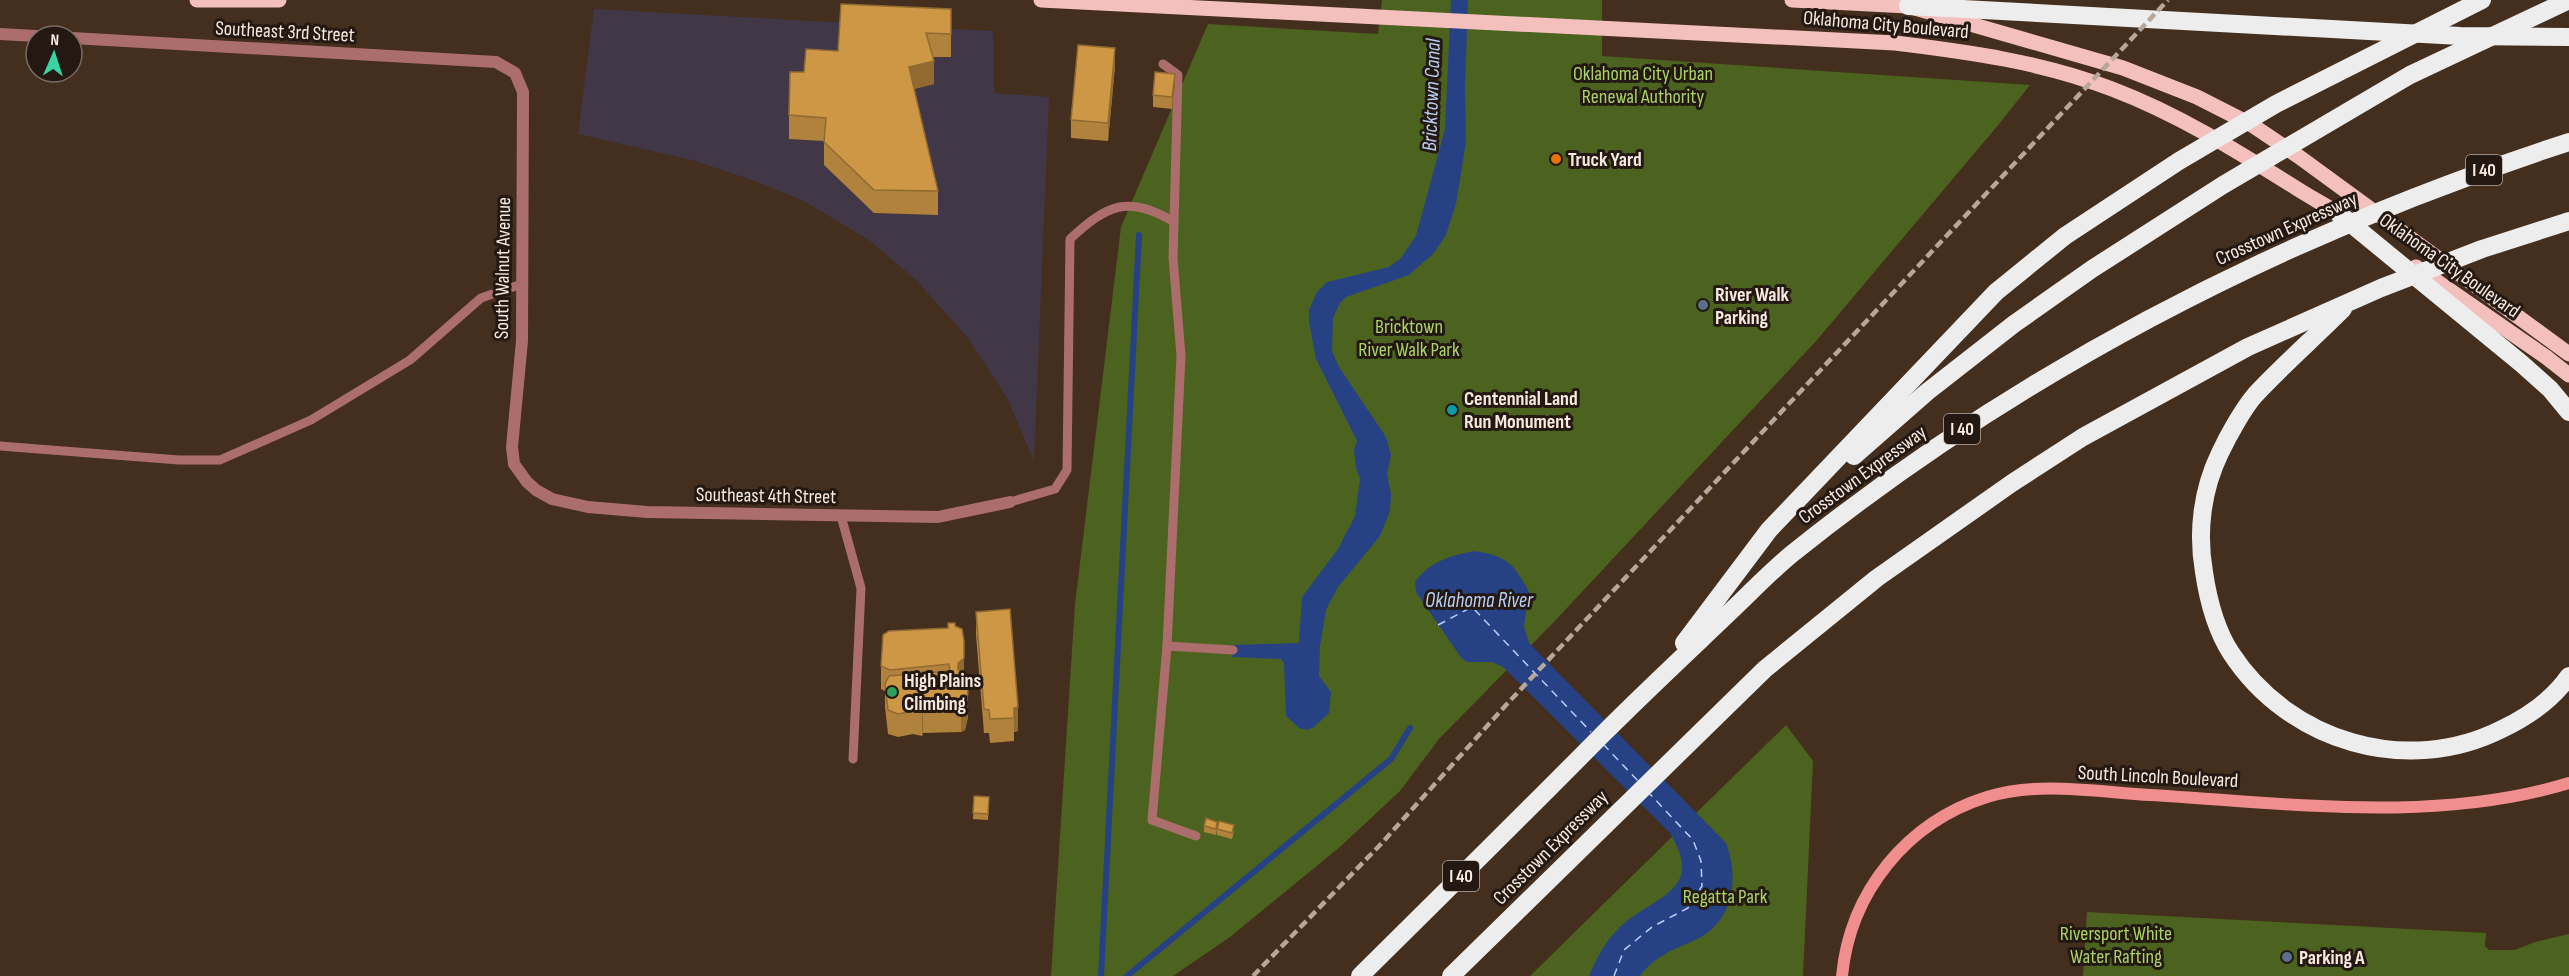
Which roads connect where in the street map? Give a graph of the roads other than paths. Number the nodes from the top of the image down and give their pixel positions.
1 (197, 0) edge
2 (279, 0) edge
3 (1041, 0) edge
4 (1792, 0) edge
5 (2048, 0) edge
6 (2482, 0) edge
7 (2569, 0) edge
8 (1908, 6) junction
9 (0, 34) edge
10 (24, 35) edge
11 (2565, 37) edge
12 (84, 39) edge
13 (496, 62) joint
14 (1163, 64) dead end
15 (2569, 142) edge
16 (2338, 213) junction
17 (2569, 221) edge
18 (1174, 222) junction
19 (522, 284) junction
20 (2351, 302) junction
21 (2565, 350) edge
22 (2569, 375) edge
23 (2569, 412) edge
24 (0, 446) edge
25 (527, 482) joint
26 (1010, 502) joint
27 (841, 516) junction
28 (1769, 530) junction
29 (1167, 646) junction
30 (1233, 650) dead end
31 (2569, 676) edge
32 (1655, 682) junction
33 (853, 759) dead end
34 (2569, 783) edge
35 (1196, 836) dead end
36 (1360, 976) edge
37 (1451, 976) edge
38 (1842, 976) edge

1 - 2 main road
3 - 16 main road, Oklahoma City Boulevard
4 - 8 main road, Oklahoma City Boulevard
5 - 8 highway
6 - 28 highway
7 - 28 highway
8 - 11 highway
8 - 21 main road, Oklahoma City Boulevard
9 - 10 street
12 - 13 street, Southeast 3rd Street
13 - 19 street, South Walnut Avenue
14 - 18 lane
15 - 32 highway, Crosstown Expressway / I 40
16 - 22 main road, Oklahoma City Boulevard
16 - 23 highway
17 - 20 highway, Crosstown Expressway
18 - 26 lane
18 - 29 lane
19 - 24 lane
19 - 25 street, South Walnut Avenue
20 - 31 highway
20 - 37 highway, Crosstown Expressway
25 - 27 street, Southeast 4th Street
26 - 27 street, Southeast 4th Street
27 - 33 lane
28 - 32 highway
29 - 30 lane
29 - 35 lane
32 - 36 highway, Crosstown Expressway / I 40
34 - 38 main road, South Lincoln Boulevard

